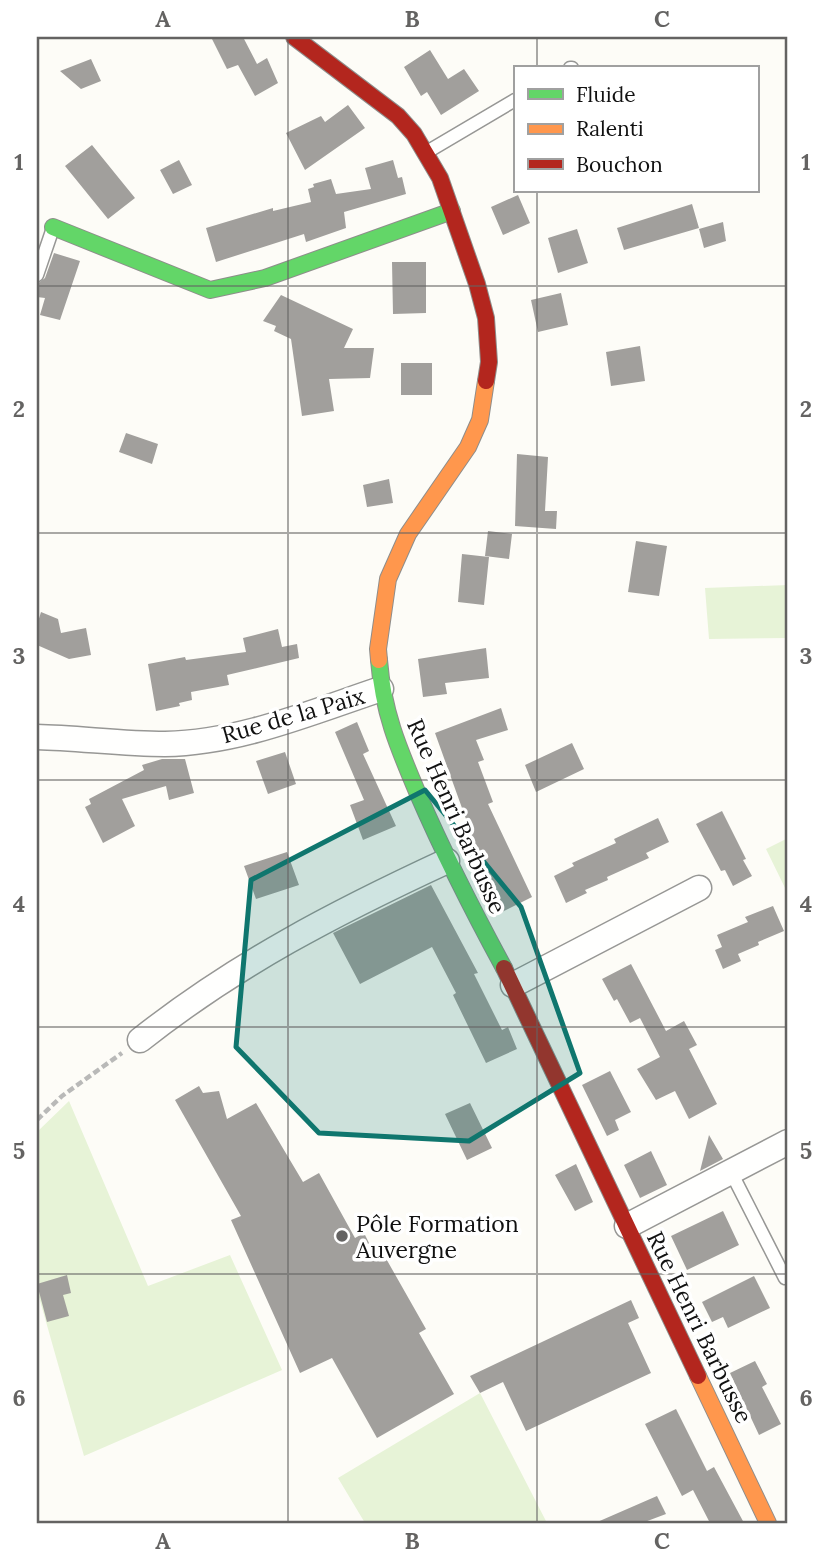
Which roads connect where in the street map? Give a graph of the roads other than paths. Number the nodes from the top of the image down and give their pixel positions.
1 (294, 37) edge
2 (514, 101) edge
3 (427, 152) junction
4 (452, 211) junction
5 (53, 227) joint
6 (37, 275) edge
7 (381, 690) junction
8 (37, 737) edge
9 (447, 862) junction
10 (699, 888) dead end
11 (513, 985) junction
12 (140, 1040) road end
13 (788, 1142) edge
14 (731, 1172) junction
15 (626, 1226) junction
16 (785, 1278) dead end
17 (768, 1523) edge

1 - 3 street, Rue Henri Barbusse
2 - 3 lane
3 - 4 street, Rue Henri Barbusse
4 - 5 street
4 - 7 street, Rue Henri Barbusse
5 - 6 lane
7 - 8 street, Rue de la Paix
7 - 9 street, Rue Henri Barbusse
9 - 11 street, Rue Henri Barbusse
9 - 12 street
10 - 11 street
11 - 15 street, Rue Henri Barbusse
13 - 14 street
14 - 15 street
14 - 16 lane
15 - 17 street, Rue Henri Barbusse

